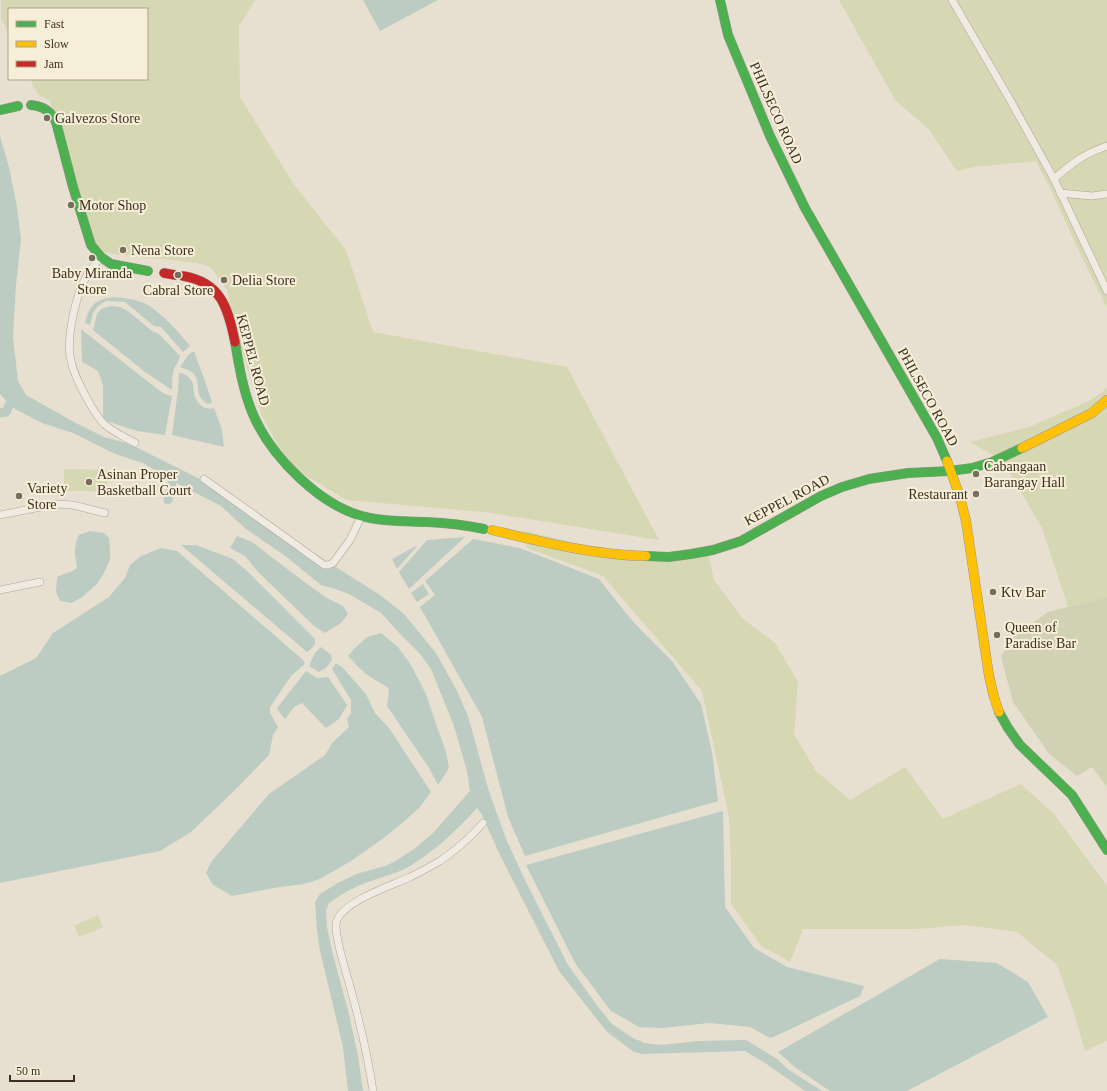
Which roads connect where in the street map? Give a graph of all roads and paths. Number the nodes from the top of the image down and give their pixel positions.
1 (720, 0) edge
2 (952, 0) edge
3 (2, 109) edge
4 (1107, 146) edge
5 (1054, 179) junction
6 (1060, 193) junction
7 (1107, 194) edge
8 (101, 257) junction
9 (1107, 291) edge
10 (1107, 400) edge
11 (135, 443) dead end
12 (950, 471) junction
13 (204, 479) dead end
14 (106, 512) dead end
15 (0, 515) edge
16 (361, 517) junction
17 (40, 582) dead end
18 (0, 590) edge
19 (482, 822) dead end
20 (1107, 850) edge
21 (372, 1091) edge

1 - 12 street, PHILSECO ROAD
2 - 5 street
3 - 8 street, KEPPEL ROAD
4 - 5 street
5 - 6 street
6 - 7 street
6 - 9 street
8 - 11 street
8 - 16 street, KEPPEL ROAD
10 - 12 street, KEPPEL ROAD
12 - 16 street, KEPPEL ROAD
12 - 20 street, PHILSECO ROAD
13 - 16 street
14 - 15 street
17 - 18 street
19 - 21 street

